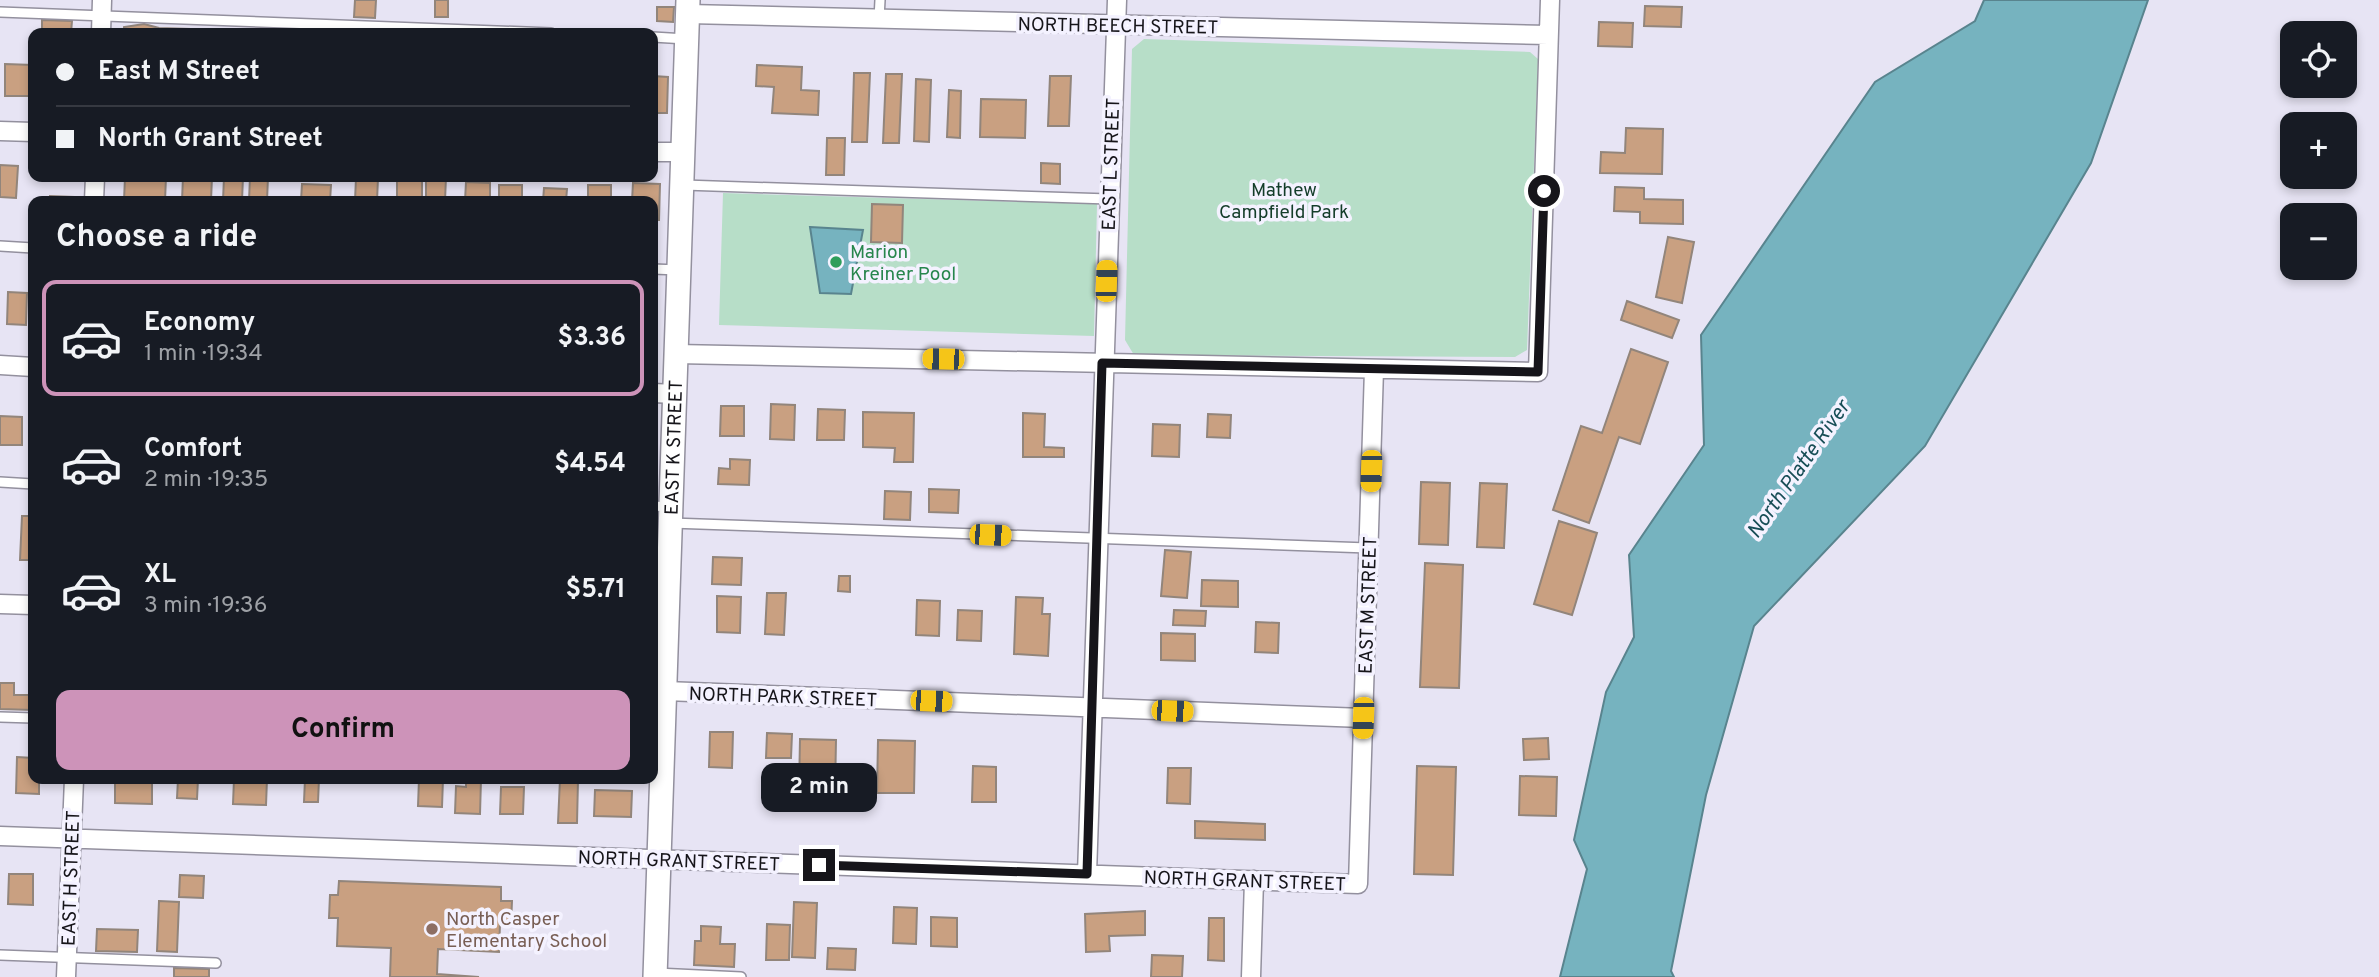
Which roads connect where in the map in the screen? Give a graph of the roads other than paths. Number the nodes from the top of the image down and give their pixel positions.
1 (880, 0) edge
2 (1117, 0) edge
3 (1550, 0) edge
4 (688, 7) edge
5 (0, 12) edge
6 (101, 16) edge
7 (879, 19) junction
8 (1116, 24) junction
9 (419, 28) edge
10 (1548, 35) junction
11 (658, 37) edge
12 (687, 39) junction
13 (0, 131) edge
14 (28, 132) edge
15 (658, 152) edge
16 (683, 152) junction
17 (682, 185) junction
18 (1109, 199) junction
19 (0, 246) edge
20 (28, 248) edge
21 (658, 269) edge
22 (679, 270) junction
23 (676, 354) junction
24 (1102, 363) junction
25 (0, 365) edge
26 (28, 366) edge
27 (1374, 369) junction
28 (664, 393) edge
29 (0, 482) edge
30 (28, 484) edge
31 (665, 512) edge
32 (1097, 538) junction
33 (1368, 548) junction
34 (0, 604) edge
35 (28, 605) edge
36 (660, 636) edge
37 (665, 691) junction
38 (1091, 708) junction
39 (0, 717) edge
40 (28, 718) edge
41 (1363, 718) junction
42 (658, 741) edge
43 (74, 784) edge
44 (0, 836) edge
45 (71, 839) junction
46 (659, 859) junction
47 (1087, 874) junction
48 (1254, 880) junction
49 (1358, 884) joint
50 (0, 956) edge
51 (66, 958) junction
52 (216, 963) dead end
53 (655, 975) edge
54 (66, 977) edge
55 (741, 977) edge
56 (1251, 977) edge

1 - 7 lane
2 - 8 street, EAST L STREET
3 - 10 street
4 - 7 street, NORTH BEECH STREET
4 - 12 street, EAST K STREET
5 - 6 lane
6 - 9 lane
7 - 8 street, NORTH BEECH STREET
8 - 10 street, NORTH BEECH STREET
8 - 18 street, EAST L STREET
10 - 27 street
11 - 12 lane
12 - 16 street, EAST K STREET
13 - 14 street
15 - 16 street
16 - 17 street, EAST K STREET
17 - 18 lane
17 - 22 street, EAST K STREET
18 - 24 street, EAST L STREET
19 - 20 lane
21 - 22 lane
22 - 23 street, EAST K STREET
23 - 24 street
23 - 28 street, EAST K STREET
24 - 27 street
24 - 32 street, EAST L STREET
25 - 26 street
27 - 33 street, EAST M STREET
28 - 31 street, EAST K STREET
29 - 30 lane
31 - 32 lane
31 - 36 street, EAST K STREET
32 - 33 lane
32 - 38 street, EAST L STREET
33 - 41 street, EAST M STREET
34 - 35 street
36 - 37 street, EAST K STREET
37 - 38 street, NORTH PARK STREET
37 - 42 street, EAST K STREET
38 - 41 street, NORTH PARK STREET
38 - 47 street, EAST L STREET
39 - 40 lane
41 - 49 street, EAST M STREET
42 - 46 street, EAST K STREET
43 - 45 street, EAST H STREET
44 - 45 street, NORTH GRANT STREET
45 - 46 street, NORTH GRANT STREET
45 - 51 street, EAST H STREET
46 - 47 street, NORTH GRANT STREET
46 - 53 street, EAST K STREET
47 - 48 street, NORTH GRANT STREET
48 - 49 street, NORTH GRANT STREET
48 - 56 street
50 - 51 lane
51 - 52 lane
51 - 54 street, EAST H STREET
53 - 55 lane

